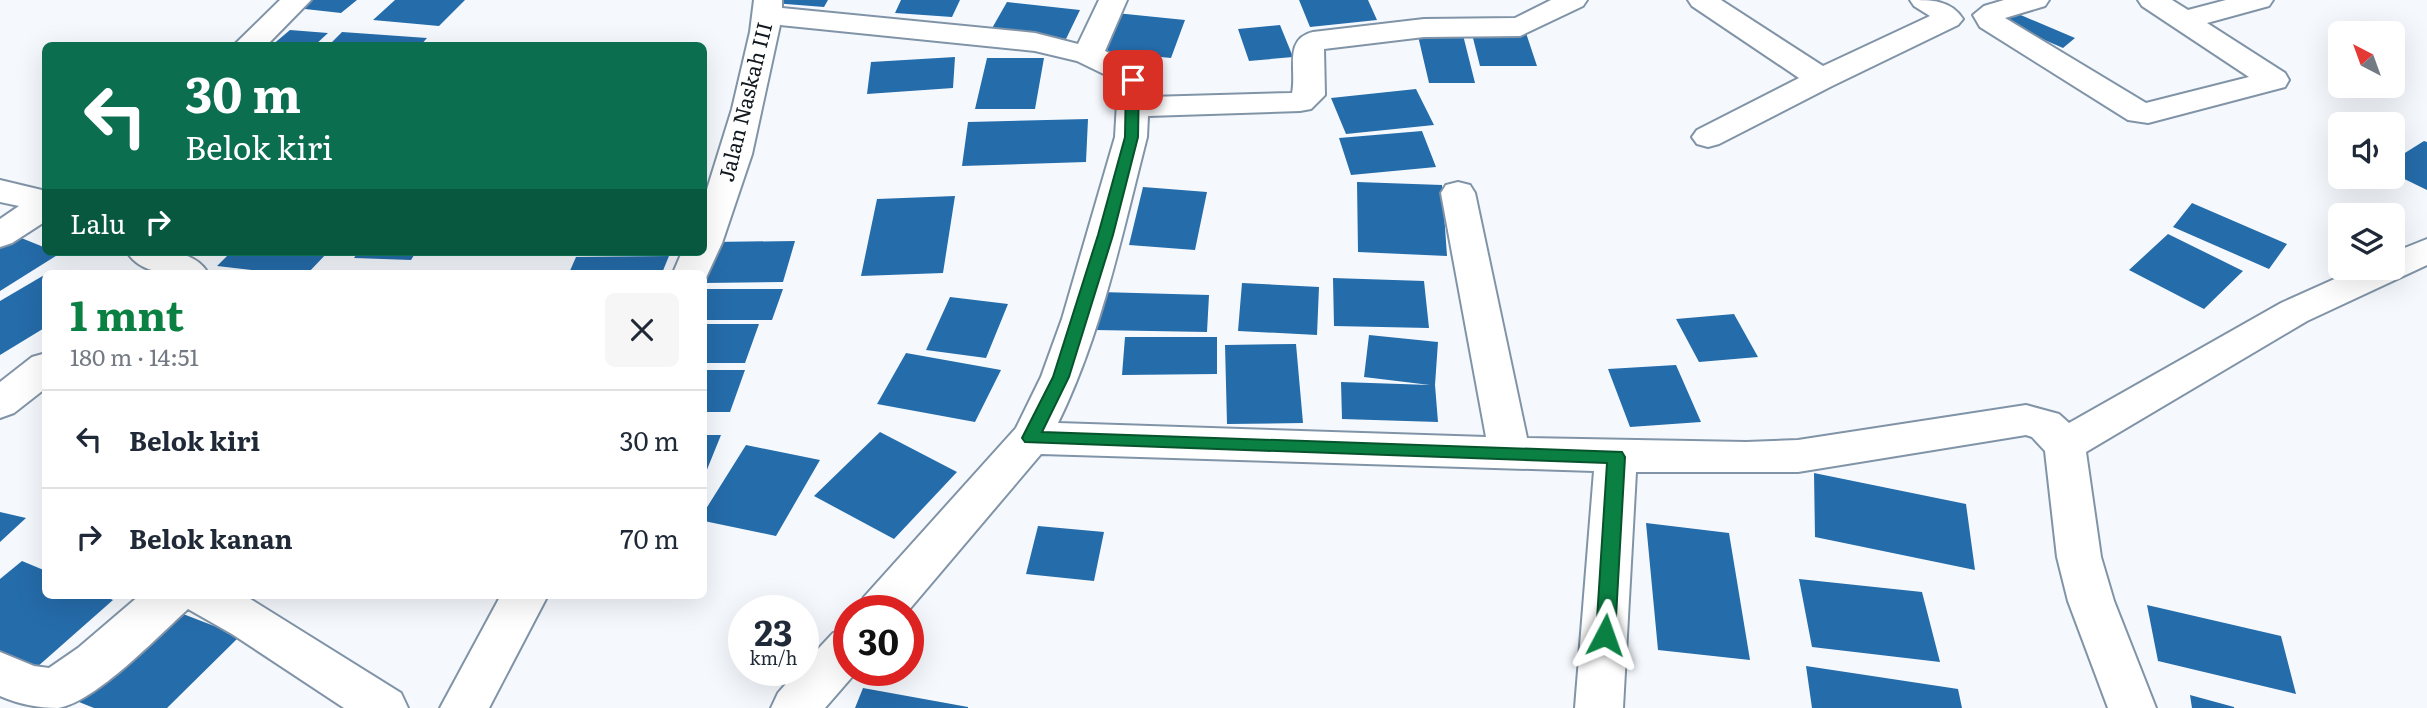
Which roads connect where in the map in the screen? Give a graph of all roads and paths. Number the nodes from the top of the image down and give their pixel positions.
1 (297, 0) edge
2 (1113, 0) edge
3 (1593, 0) edge
4 (1702, 0) edge
5 (1924, 0) edge
6 (2035, 0) edge
7 (2152, 0) edge
8 (2259, 0) edge
9 (768, 8) edge
10 (1565, 9) edge
11 (2185, 20) junction
12 (252, 42) edge
13 (1088, 55) junction
14 (1821, 79) junction
15 (1132, 107) junction
16 (1708, 137) dead end
17 (0, 191) edge
18 (1458, 193) dead end
19 (42, 203) edge
20 (42, 207) edge
21 (0, 235) edge
22 (707, 235) edge
23 (2427, 251) edge
24 (2405, 261) edge
25 (2363, 280) edge
26 (42, 370) edge
27 (0, 403) edge
28 (1031, 438) junction
29 (2065, 445) junction
30 (1510, 454) junction
31 (1616, 457) junction
32 (894, 595) edge
33 (167, 599) edge
34 (210, 599) edge
35 (523, 599) edge
36 (833, 665) edge
37 (0, 673) edge
38 (384, 708) edge
39 (464, 708) edge
40 (795, 708) edge
41 (1598, 708) edge
42 (2132, 708) edge

1 - 12 street
2 - 13 street
3 - 10 street
4 - 14 street
5 - 14 street
6 - 11 street
7 - 11 street
8 - 11 street
9 - 13 street
9 - 22 street, Jalan Naskah III
10 - 15 street
13 - 15 street
14 - 16 street
15 - 28 street
17 - 19 street
18 - 30 street
20 - 21 street
23 - 24 street
25 - 29 street
26 - 27 street
28 - 30 street
28 - 32 street
29 - 31 street
29 - 42 street
30 - 31 street
31 - 41 street
33 - 37 street
34 - 38 street
35 - 39 street
36 - 40 street

